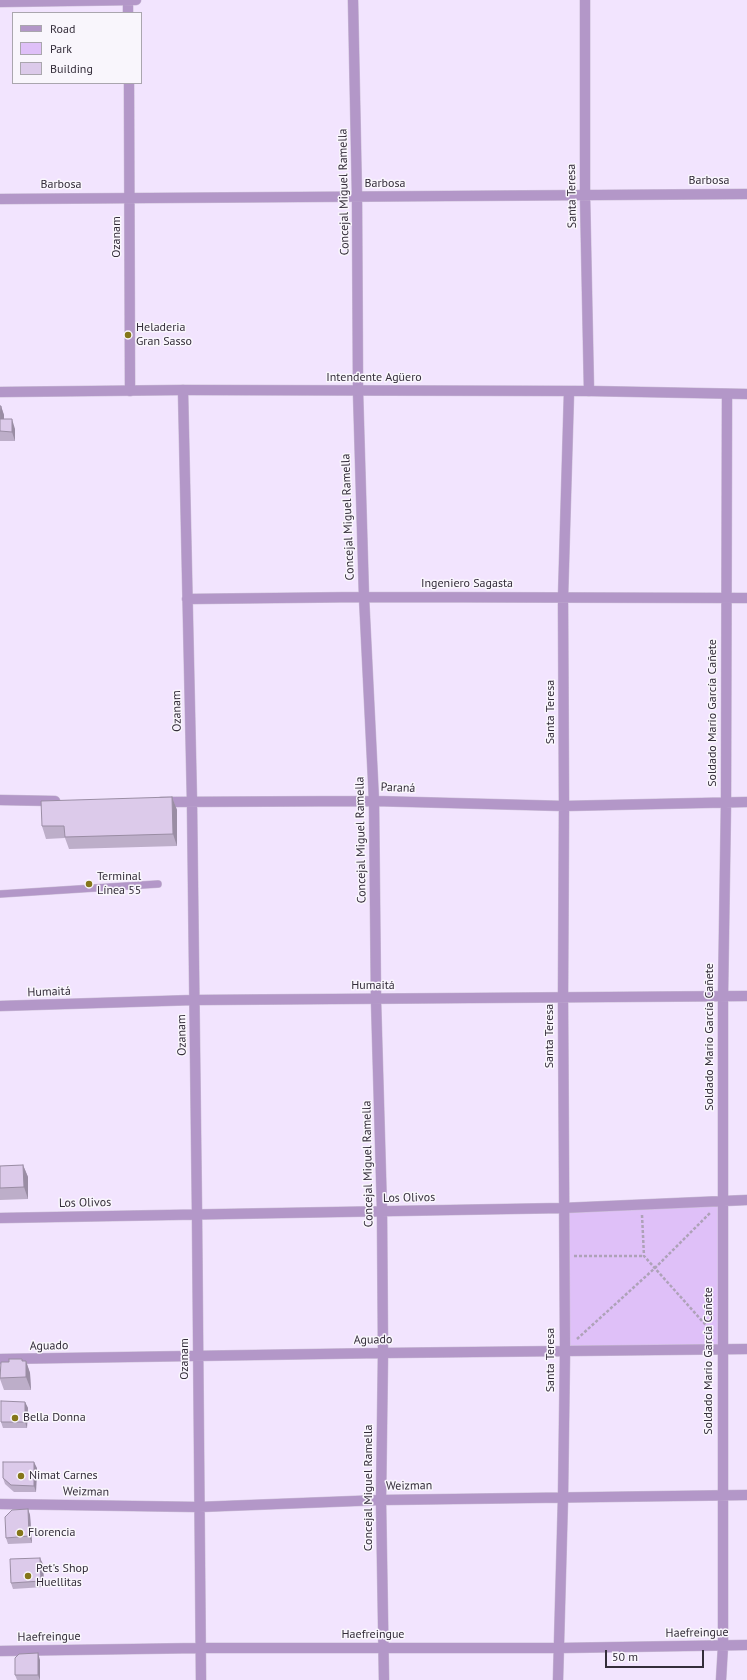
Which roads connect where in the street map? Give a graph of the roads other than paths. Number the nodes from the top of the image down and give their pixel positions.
1 (128, 0) edge
2 (136, 0) edge
3 (353, 0) edge
4 (585, 0) edge
5 (0, 2) edge
6 (128, 12) edge
7 (129, 84) edge
8 (747, 194) edge
9 (585, 195) junction
10 (357, 197) junction
11 (130, 198) junction
12 (0, 199) edge
13 (183, 390) junction
14 (130, 391) junction
15 (0, 392) edge
16 (358, 392) junction
17 (569, 392) junction
18 (589, 392) junction
19 (727, 394) junction
20 (747, 394) edge
21 (364, 597) junction
22 (563, 598) junction
23 (726, 598) junction
24 (747, 598) edge
25 (187, 599) junction
26 (0, 800) edge
27 (374, 800) junction
28 (64, 801) edge
29 (152, 802) edge
30 (726, 802) junction
31 (747, 802) edge
32 (192, 803) junction
33 (564, 806) junction
34 (158, 884) dead end
35 (0, 894) edge
36 (723, 996) junction
37 (747, 996) edge
38 (563, 998) junction
39 (194, 1000) junction
40 (376, 1000) junction
41 (0, 1006) edge
42 (723, 1200) junction
43 (747, 1200) edge
44 (563, 1208) junction
45 (382, 1211) junction
46 (197, 1214) junction
47 (0, 1218) edge
48 (722, 1346) junction
49 (747, 1349) edge
50 (565, 1351) junction
51 (383, 1353) junction
52 (198, 1356) junction
53 (0, 1359) edge
54 (747, 1495) edge
55 (723, 1496) junction
56 (563, 1497) junction
57 (381, 1500) junction
58 (0, 1504) edge
59 (199, 1507) junction
60 (747, 1645) edge
61 (722, 1646) junction
62 (200, 1648) junction
63 (383, 1648) junction
64 (560, 1648) junction
65 (0, 1651) edge
66 (201, 1680) edge
67 (384, 1680) edge
68 (558, 1680) edge
69 (721, 1680) edge

1 - 2 street
1 - 5 street
1 - 6 street
3 - 10 street, Concejal Miguel Ramella
4 - 9 street, Santa Teresa
7 - 11 street, Ozanam
8 - 9 street, Barbosa
9 - 10 street, Barbosa
9 - 18 street, Santa Teresa
10 - 11 street, Barbosa
10 - 16 street, Concejal Miguel Ramella
11 - 12 street, Barbosa
11 - 14 street, Ozanam
13 - 14 street, Intendente Agüero
13 - 16 street, Intendente Agüero
13 - 25 street, Ozanam
14 - 15 street, Intendente Agüero
16 - 17 street, Intendente Agüero
16 - 21 street, Concejal Miguel Ramella
17 - 18 street, Intendente Agüero
17 - 22 street, Santa Teresa
18 - 19 street, Intendente Agüero
19 - 20 street, Intendente Agüero
19 - 23 street, Soldado Mario García Cañete
21 - 22 street, Ingeniero Sagasta
21 - 25 street, Ingeniero Sagasta
21 - 27 street, Concejal Miguel Ramella
22 - 23 street, Ingeniero Sagasta
22 - 33 street, Santa Teresa
23 - 24 street, Ingeniero Sagasta
23 - 30 street, Soldado Mario García Cañete
25 - 32 street, Ozanam
26 - 28 street
27 - 32 street, Paraná
27 - 33 street, Paraná
27 - 40 street, Concejal Miguel Ramella
29 - 32 street, Paraná
30 - 31 street, Paraná
30 - 33 street, Paraná
30 - 36 street, Soldado Mario García Cañete
32 - 39 street, Ozanam
33 - 38 street, Santa Teresa
34 - 35 lane
36 - 37 street, Humaitá
36 - 38 street, Humaitá
36 - 42 street, Soldado Mario García Cañete
38 - 40 street, Humaitá
38 - 44 street, Santa Teresa
39 - 40 street, Humaitá
39 - 41 street, Humaitá
39 - 46 street, Ozanam
40 - 45 street, Concejal Miguel Ramella
42 - 43 street, Los Olivos
42 - 44 street, Los Olivos
42 - 48 street, Soldado Mario García Cañete
44 - 45 street, Los Olivos
44 - 50 street, Santa Teresa
45 - 46 street, Los Olivos
45 - 51 street, Concejal Miguel Ramella
46 - 47 street, Los Olivos
46 - 52 street, Ozanam
48 - 49 street, Aguado
48 - 50 street, Aguado
48 - 55 street, Soldado Mario García Cañete
50 - 51 street, Aguado
50 - 56 street, Santa Teresa
51 - 52 street, Aguado
51 - 57 street, Concejal Miguel Ramella
52 - 53 street, Aguado
52 - 59 street, Ozanam
54 - 55 street, Weizman
55 - 56 street, Weizman
55 - 61 street, Soldado Mario García Cañete
56 - 57 street, Weizman
56 - 64 street, Santa Teresa
57 - 59 street, Weizman
57 - 63 street, Concejal Miguel Ramella
58 - 59 street, Weizman
59 - 62 street, Ozanam
60 - 61 street, Haefreingue
61 - 64 street, Haefreingue
61 - 69 street, Soldado Mario García Cañete
62 - 63 street, Haefreingue
62 - 65 street, Haefreingue
62 - 66 street, Ozanam
63 - 64 street, Haefreingue
63 - 67 street, Concejal Miguel Ramella
64 - 68 street, Santa Teresa

